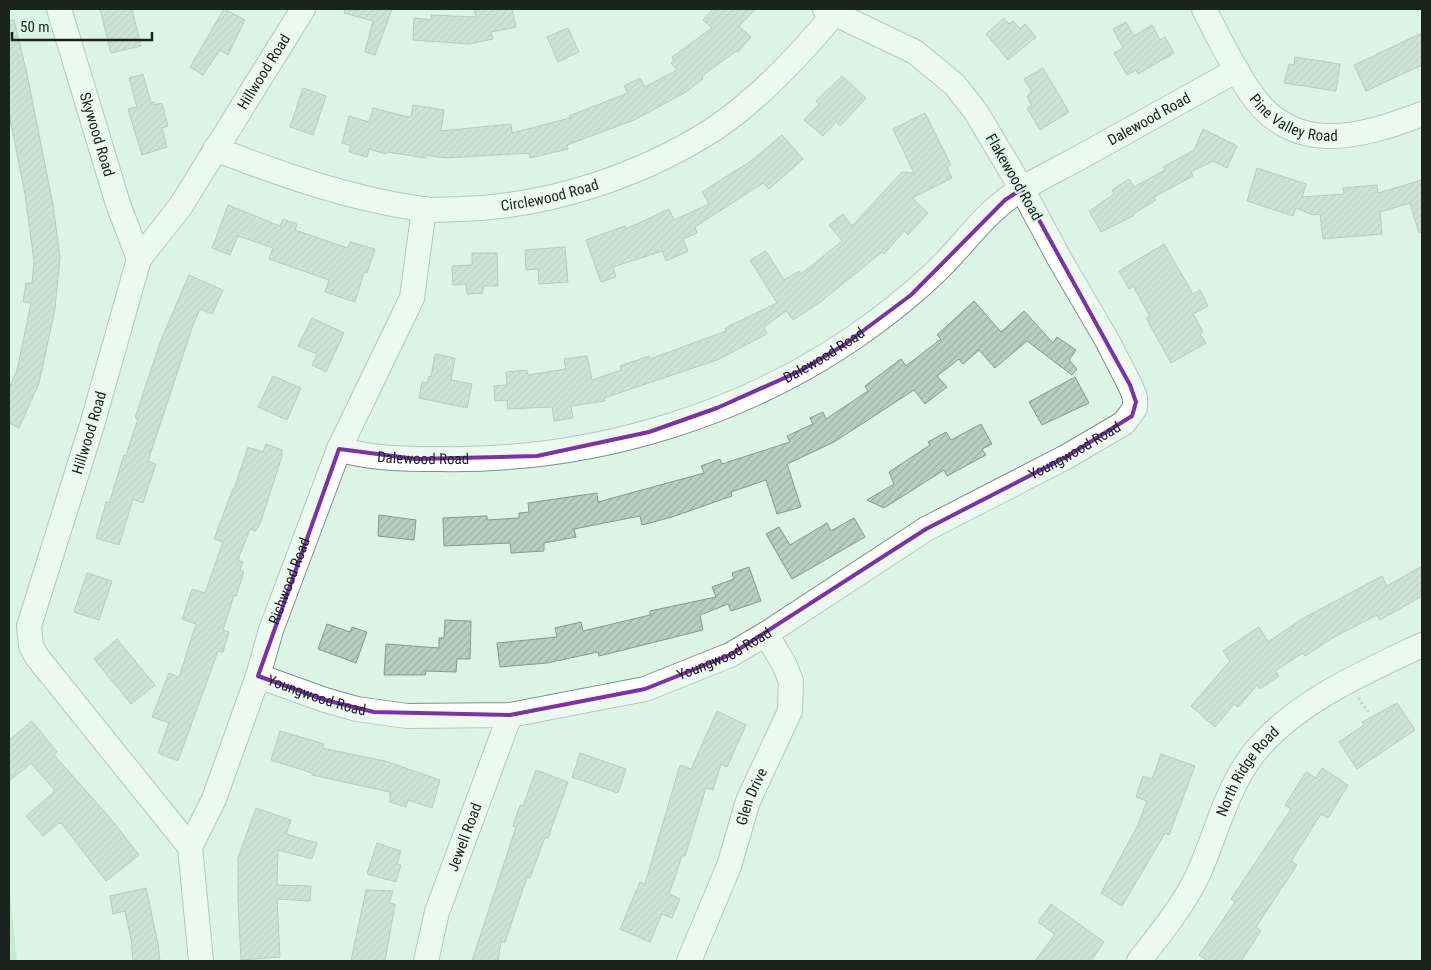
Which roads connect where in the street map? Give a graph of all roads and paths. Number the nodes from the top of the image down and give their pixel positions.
1 (59, 9) edge
2 (303, 9) edge
3 (829, 11) edge
4 (1207, 14) edge
5 (1237, 70) junction
6 (1422, 114) edge
7 (216, 149) junction
8 (1022, 189) junction
9 (424, 209) junction
10 (139, 259) junction
11 (1135, 408) joint
12 (339, 449) junction
13 (766, 634) junction
14 (1422, 644) edge
15 (258, 676) junction
16 (510, 715) junction
17 (190, 847) junction
18 (201, 961) edge
19 (426, 961) edge
20 (689, 961) edge
21 (1139, 961) edge

1 - 10 street, Skywood Road
2 - 7 street, Hillwood Road
3 - 8 street, Flakewood Road
3 - 9 street, Circlewood Road
4 - 5 street, Pine Valley Road
5 - 6 street, Pine Valley Road
5 - 8 street, Dalewood Road
7 - 9 street, Circlewood Road
7 - 10 street, Hillwood Road
8 - 11 street, Flakewood Road
8 - 12 street, Dalewood Road
9 - 12 street, Richwood Road
10 - 17 street, Hillwood Road
11 - 13 street, Youngwood Road
12 - 15 street, Richwood Road
13 - 16 street, Youngwood Road
13 - 20 street, Glen Drive
14 - 21 street, North Ridge Road
15 - 16 street, Youngwood Road
15 - 17 street, Richwood Road
16 - 19 street, Jewell Road
17 - 18 street

